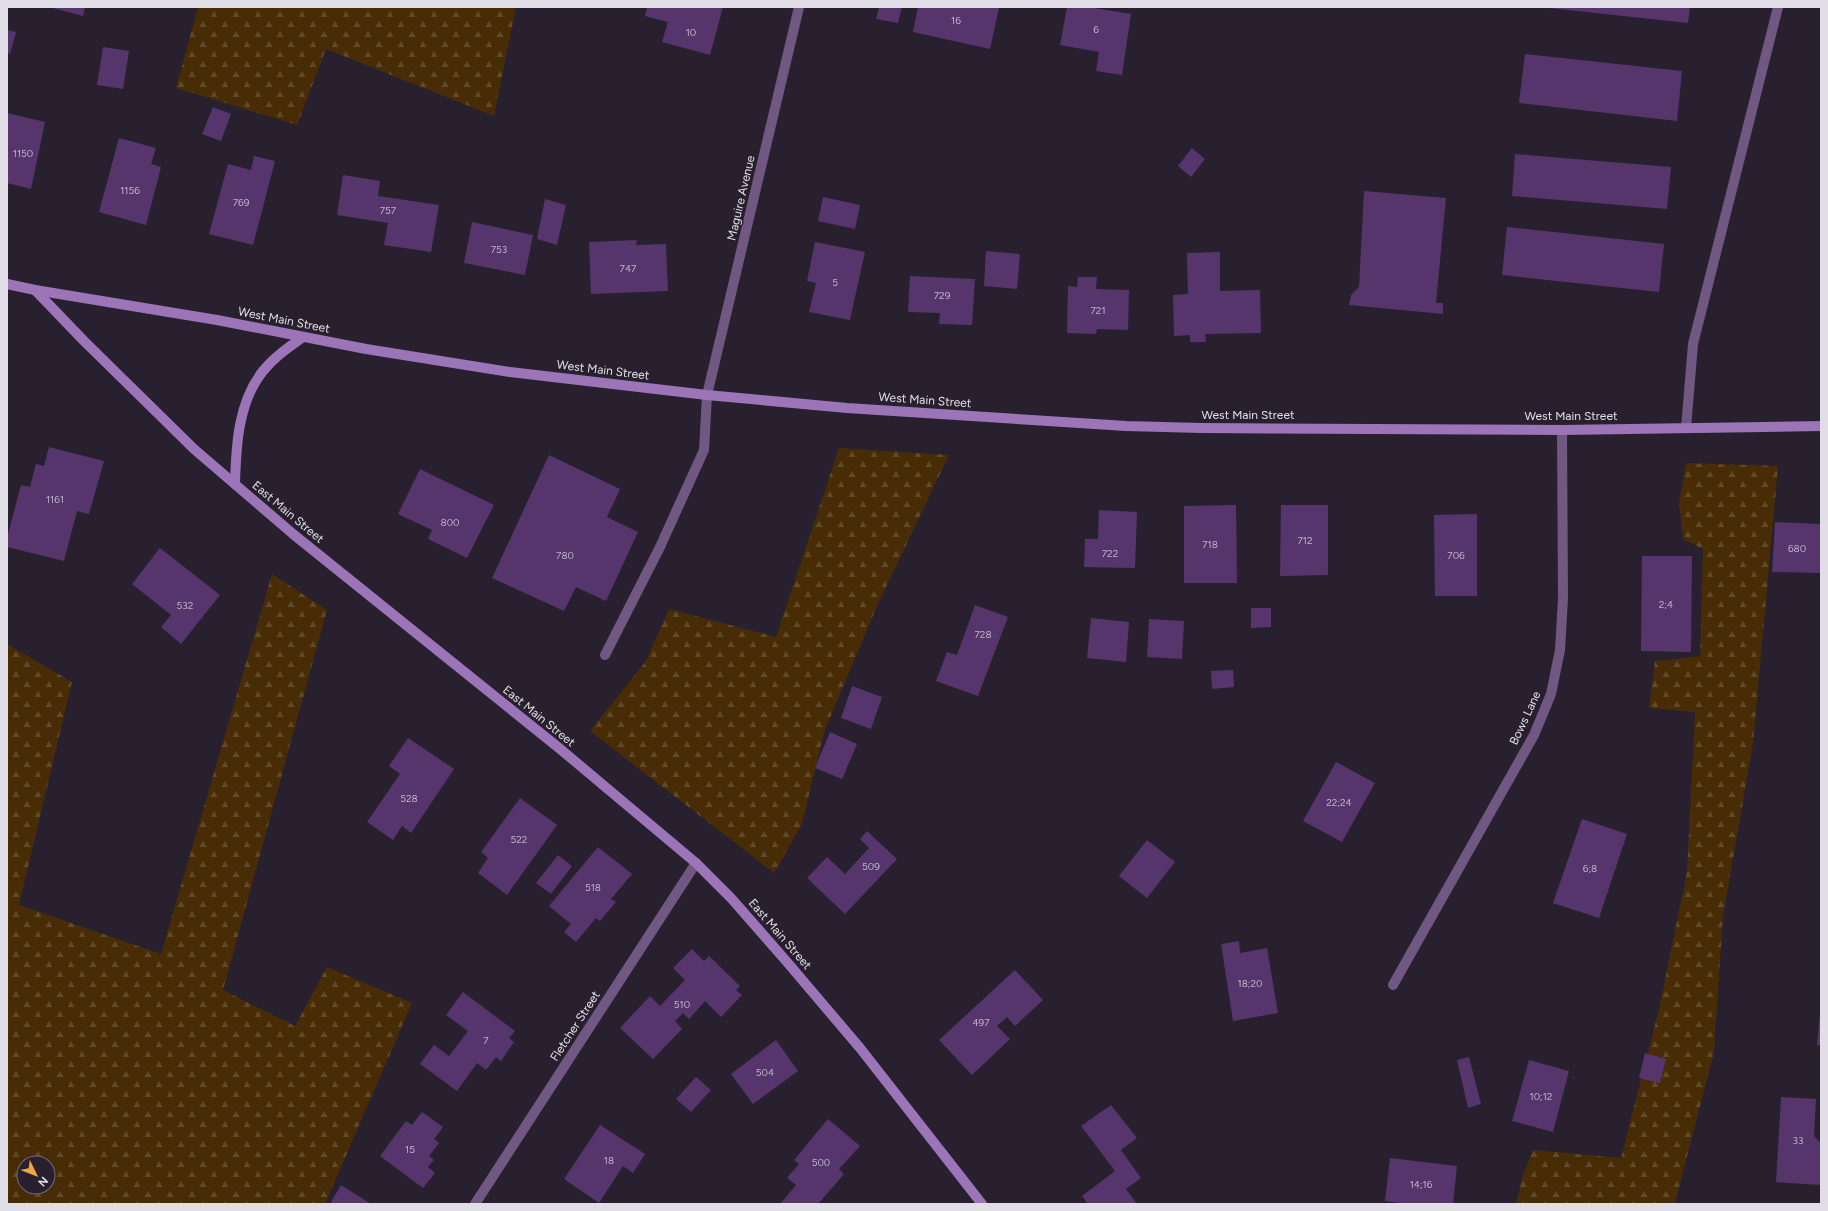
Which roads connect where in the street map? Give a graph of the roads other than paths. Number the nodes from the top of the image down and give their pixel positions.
1 (799, 7) edge
2 (1778, 7) edge
3 (7, 284) edge
4 (35, 290) junction
5 (303, 337) junction
6 (707, 395) junction
7 (1821, 426) edge
8 (1686, 428) junction
9 (1562, 430) junction
10 (235, 484) junction
11 (605, 655) dead end
12 (696, 863) junction
13 (1393, 985) dead end
14 (476, 1204) edge
15 (982, 1204) edge

1 - 6 street, Maguire Avenue
2 - 8 street
3 - 4 main road, West Main Street
4 - 5 main road, West Main Street
4 - 10 main road, East Main Street
5 - 6 main road, West Main Street
5 - 10 main road
6 - 9 main road, West Main Street
6 - 11 street, Maguire Avenue
7 - 8 main road, West Main Street
8 - 9 main road, West Main Street
9 - 13 street, Bows Lane
10 - 12 main road, East Main Street
12 - 14 street, Fletcher Street
12 - 15 main road, East Main Street

